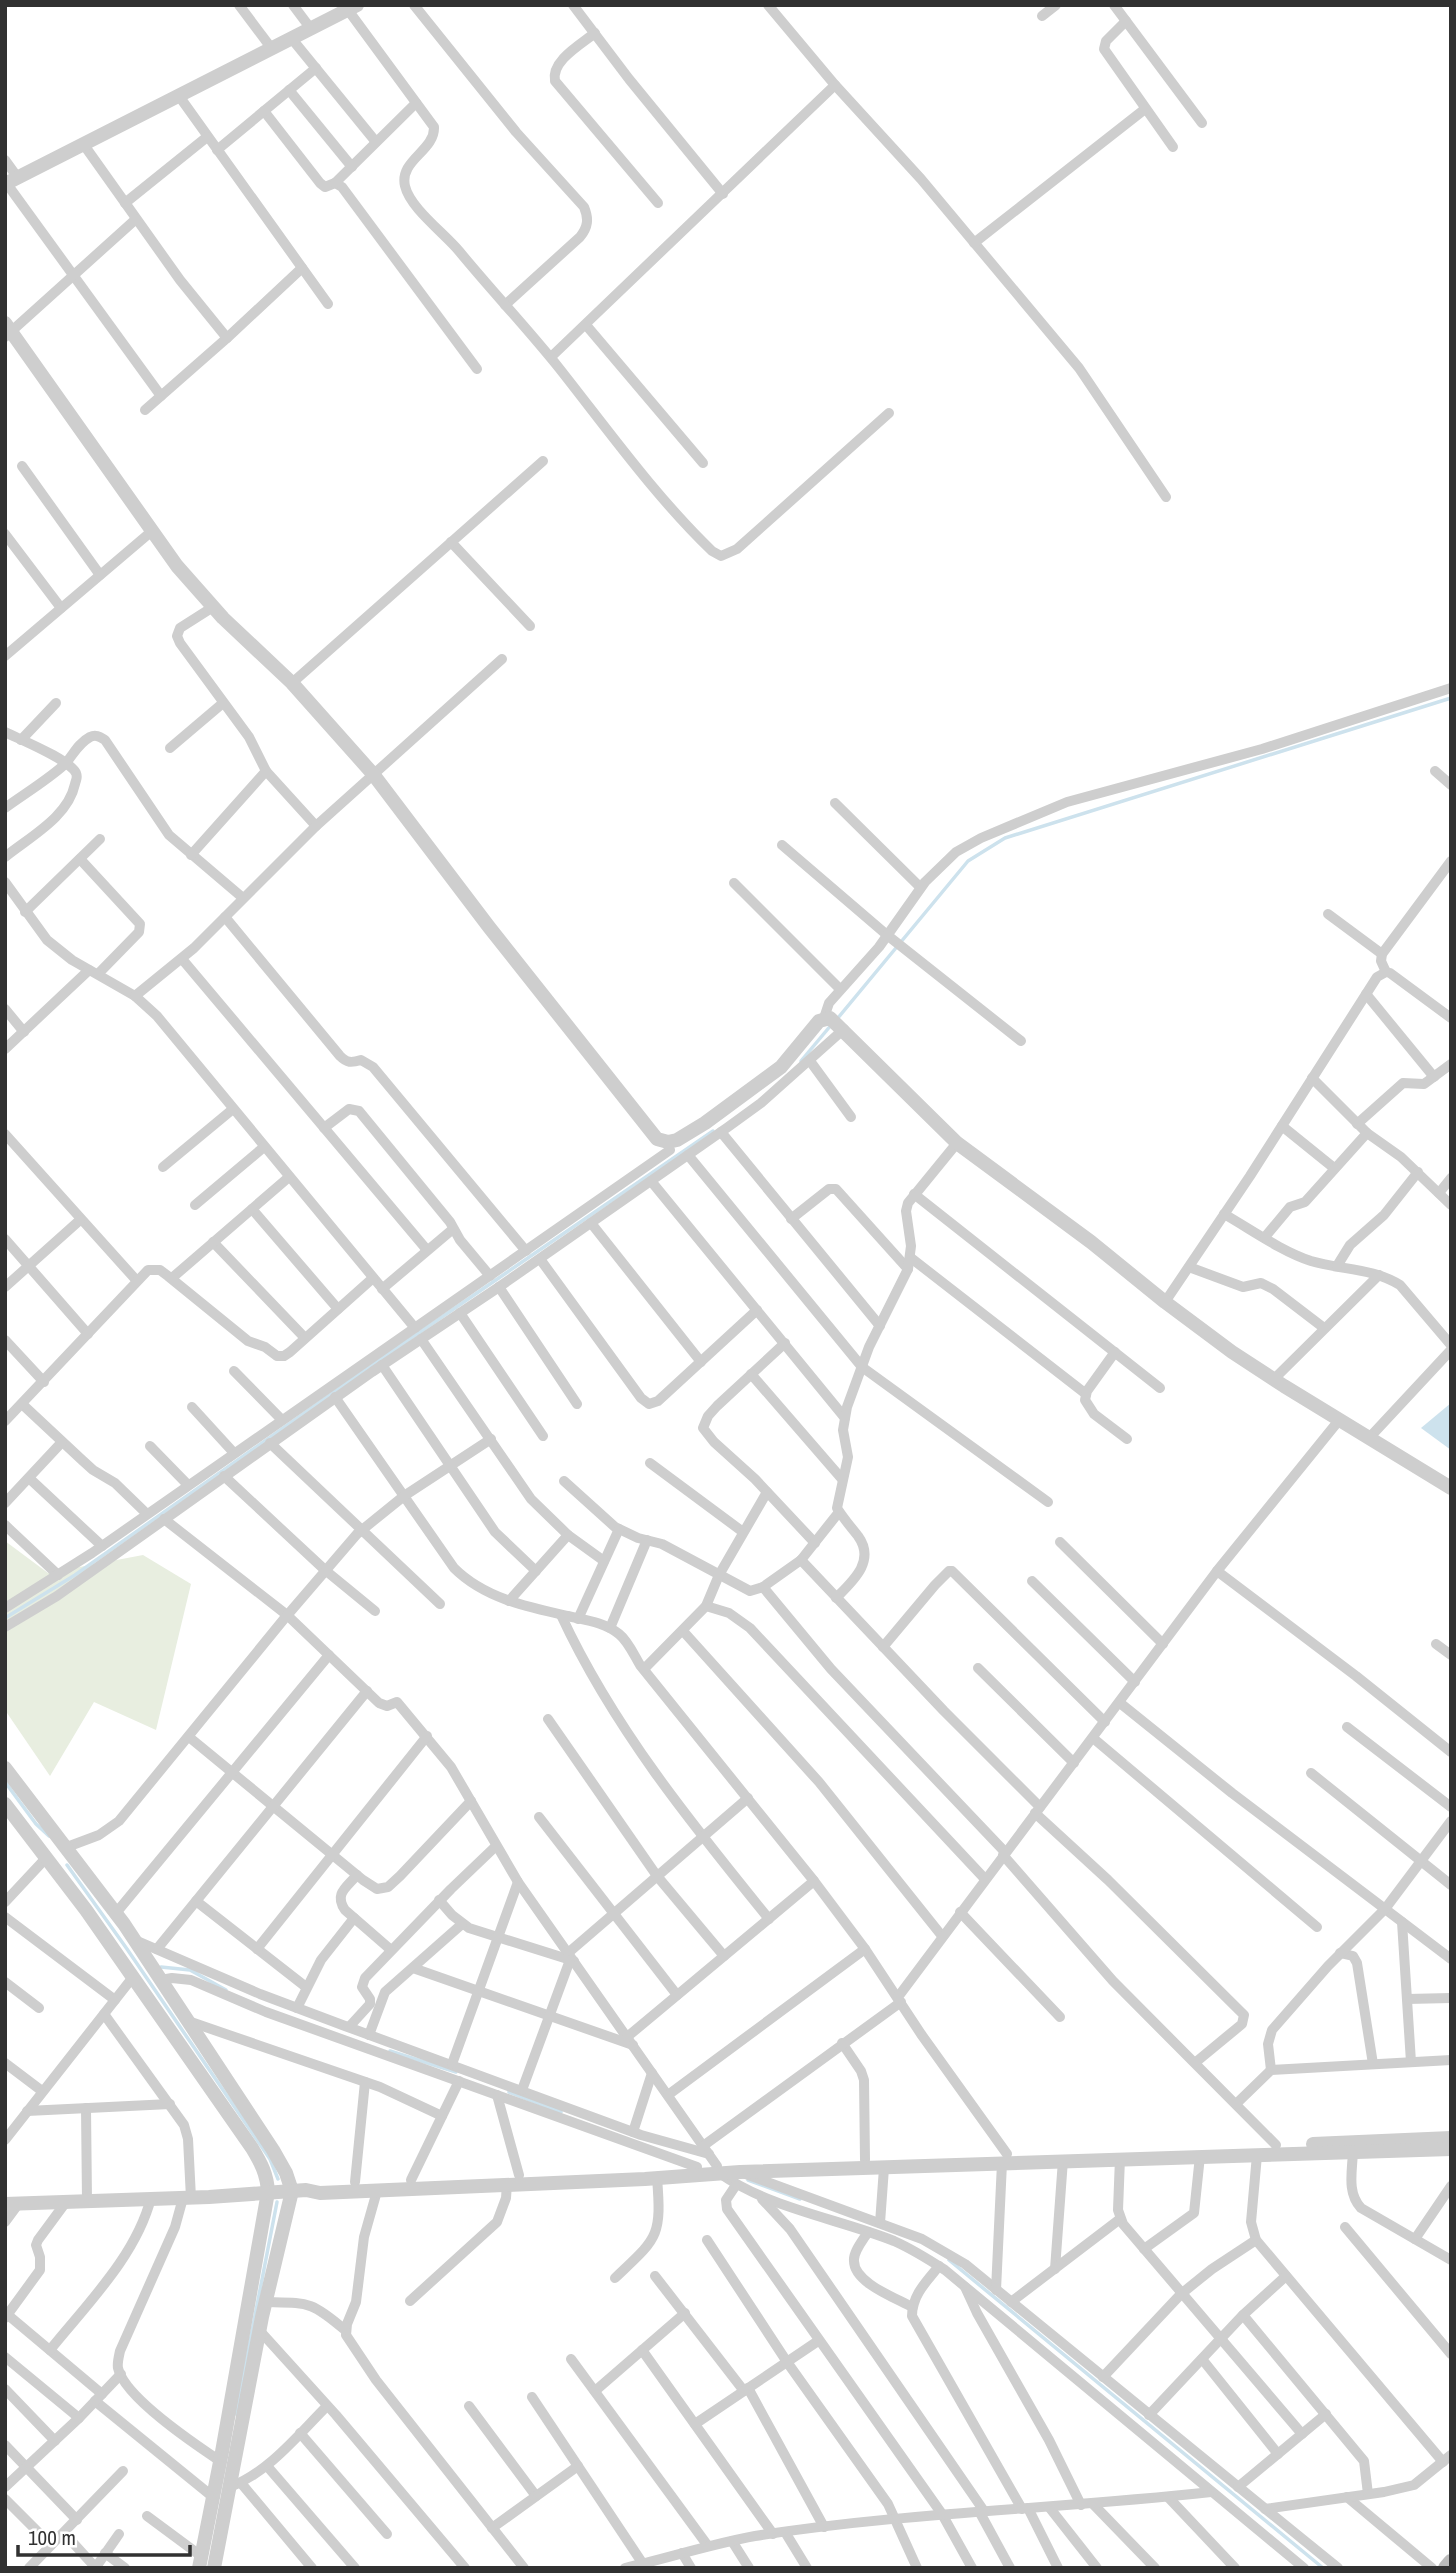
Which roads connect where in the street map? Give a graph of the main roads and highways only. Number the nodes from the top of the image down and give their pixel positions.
1 (1451, 2562) edge
2 (1446, 2568) edge

1 - 2 main road

